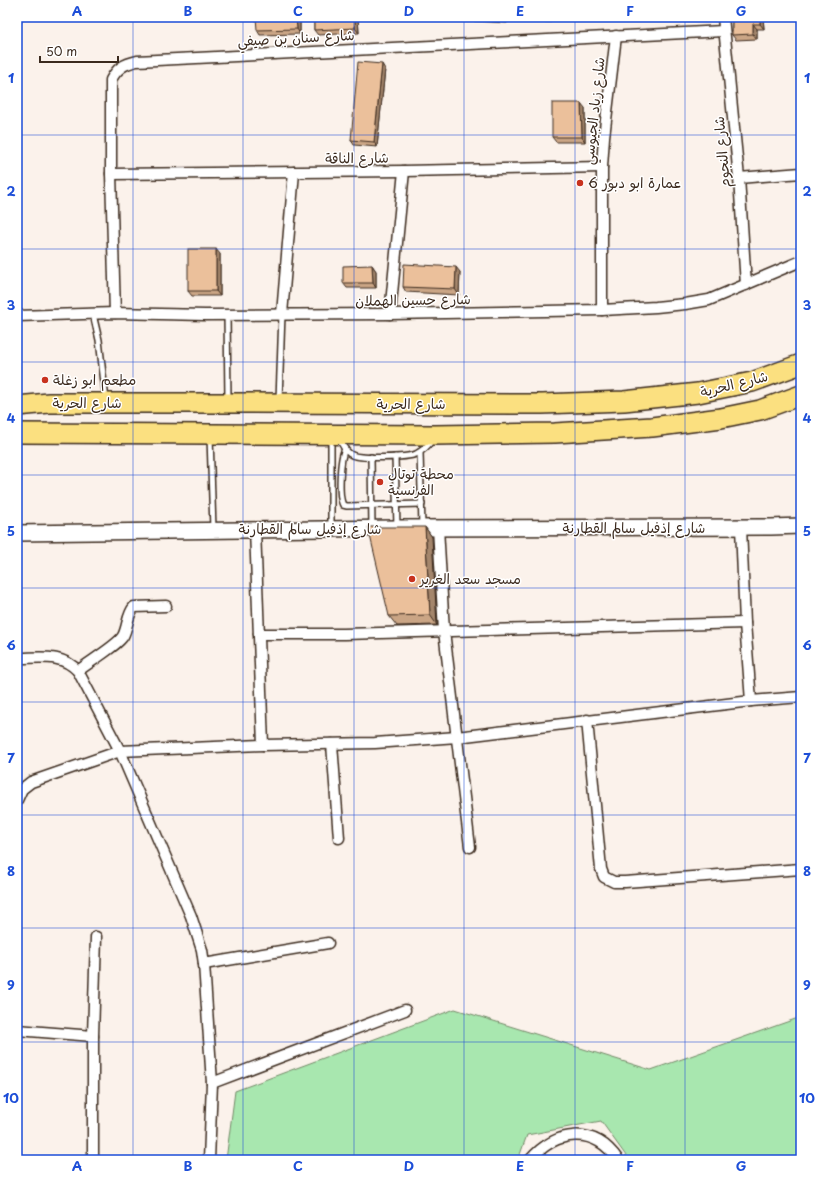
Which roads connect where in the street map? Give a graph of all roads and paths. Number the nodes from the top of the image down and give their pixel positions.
1 (723, 17) edge
2 (724, 31) junction
3 (616, 36) junction
4 (602, 167) junction
5 (404, 171) junction
6 (294, 172) junction
7 (801, 173) edge
8 (111, 174) junction
9 (739, 178) junction
10 (801, 261) edge
11 (746, 285) junction
12 (602, 310) junction
13 (115, 313) junction
14 (93, 314) junction
15 (227, 314) junction
16 (282, 314) junction
17 (390, 314) junction
18 (17, 316) edge
19 (801, 364) edge
20 (801, 395) edge
21 (17, 397) edge
22 (228, 402) junction
23 (49, 403) junction
24 (107, 403) junction
25 (278, 403) junction
26 (17, 406) edge
27 (17, 433) edge
28 (37, 433) junction
29 (210, 434) junction
30 (435, 435) junction
31 (17, 439) edge
32 (337, 439) junction
33 (420, 452) junction
34 (371, 457) junction
35 (395, 457) junction
36 (422, 504) junction
37 (396, 505) junction
38 (372, 506) junction
39 (801, 526) edge
40 (372, 528) junction
41 (397, 528) junction
42 (422, 528) junction
43 (438, 528) junction
44 (741, 528) junction
45 (771, 528) junction
46 (255, 529) junction
47 (331, 529) junction
48 (213, 530) junction
49 (17, 532) edge
50 (801, 534) edge
51 (166, 606) dead end
52 (745, 623) junction
53 (444, 630) junction
54 (259, 634) junction
55 (17, 658) edge
56 (78, 671) junction
57 (801, 697) edge
58 (751, 701) junction
59 (587, 720) junction
60 (457, 737) junction
61 (332, 744) junction
62 (263, 745) junction
63 (120, 751) junction
64 (17, 800) edge
65 (339, 838) dead end
66 (470, 847) dead end
67 (801, 869) edge
68 (96, 937) dead end
69 (328, 943) dead end
70 (204, 964) junction
71 (405, 1010) dead end
72 (17, 1030) edge
73 (93, 1036) junction
74 (212, 1083) junction
75 (93, 1160) edge
76 (209, 1160) edge
77 (530, 1160) edge
78 (618, 1160) edge

1 - 2 street, شارع النجوم
2 - 3 street, شارع سنان بن صيفي
2 - 9 street, شارع النجوم
3 - 4 street, شارع زياد الجيوسي
3 - 8 street, شارع سنان بن صيفي
4 - 5 street, شارع الناقة
4 - 12 street, شارع زياد الجيوسي
5 - 6 street, شارع الناقة
5 - 17 street
6 - 8 street, شارع الناقة
6 - 16 street
7 - 9 street
8 - 13 street, شارع سنان بن صيفي
9 - 11 street, شارع النجوم
10 - 11 street, شارع حسين الهملان
11 - 12 street, شارع حسين الهملان
12 - 17 street, شارع حسين الهملان
13 - 14 street, شارع حسين الهملان
13 - 15 street, شارع حسين الهملان
14 - 18 street, شارع حسين الهملان
14 - 24 lane
15 - 16 street, شارع حسين الهملان
15 - 22 lane
16 - 17 street, شارع حسين الهملان
16 - 25 lane
19 - 25 highway, شارع الحرية
20 - 30 highway, شارع الحرية
21 - 23 highway
22 - 24 highway, شارع الحرية
22 - 25 highway, شارع الحرية
23 - 24 highway, شارع الحرية
23 - 26 highway, شارع الحرية
27 - 28 highway, شارع الحرية
28 - 29 highway, شارع الحرية
28 - 31 highway
29 - 32 highway, شارع الحرية
29 - 48 lane
30 - 32 highway, شارع الحرية
30 - 33 lane
32 - 34 lane
32 - 38 lane
32 - 47 lane
33 - 35 lane
33 - 36 lane
34 - 35 lane
34 - 38 lane
35 - 37 lane
36 - 37 lane
36 - 42 lane
37 - 38 lane
37 - 41 lane
38 - 40 lane
39 - 45 street, شارع إذفيل سالم القطارنة
40 - 41 street, شارع إذفيل سالم القطارنة
40 - 47 street, شارع إذفيل سالم القطارنة
41 - 42 street, شارع إذفيل سالم القطارنة
42 - 43 street, شارع إذفيل سالم القطارنة
43 - 44 street, شارع إذفيل سالم القطارنة
43 - 53 street
44 - 45 street, شارع إذفيل سالم القطارنة
44 - 52 street
45 - 50 street, شارع إذفيل سالم القطارنة
46 - 47 street, شارع إذفيل سالم القطارنة
46 - 48 street, شارع إذفيل سالم القطارنة
46 - 54 street
48 - 49 street, شارع إذفيل سالم القطارنة
51 - 56 street
52 - 53 street
52 - 58 street
53 - 54 street
53 - 60 street
54 - 62 street
55 - 56 street
56 - 63 street
57 - 58 street
58 - 59 street
59 - 60 street
59 - 67 street
60 - 61 street
60 - 66 street
61 - 62 street
61 - 65 street
62 - 63 street
63 - 64 street
63 - 70 street
68 - 73 street
69 - 70 street
70 - 74 street
71 - 74 street
72 - 73 street
73 - 75 street
74 - 76 street
77 - 78 street

